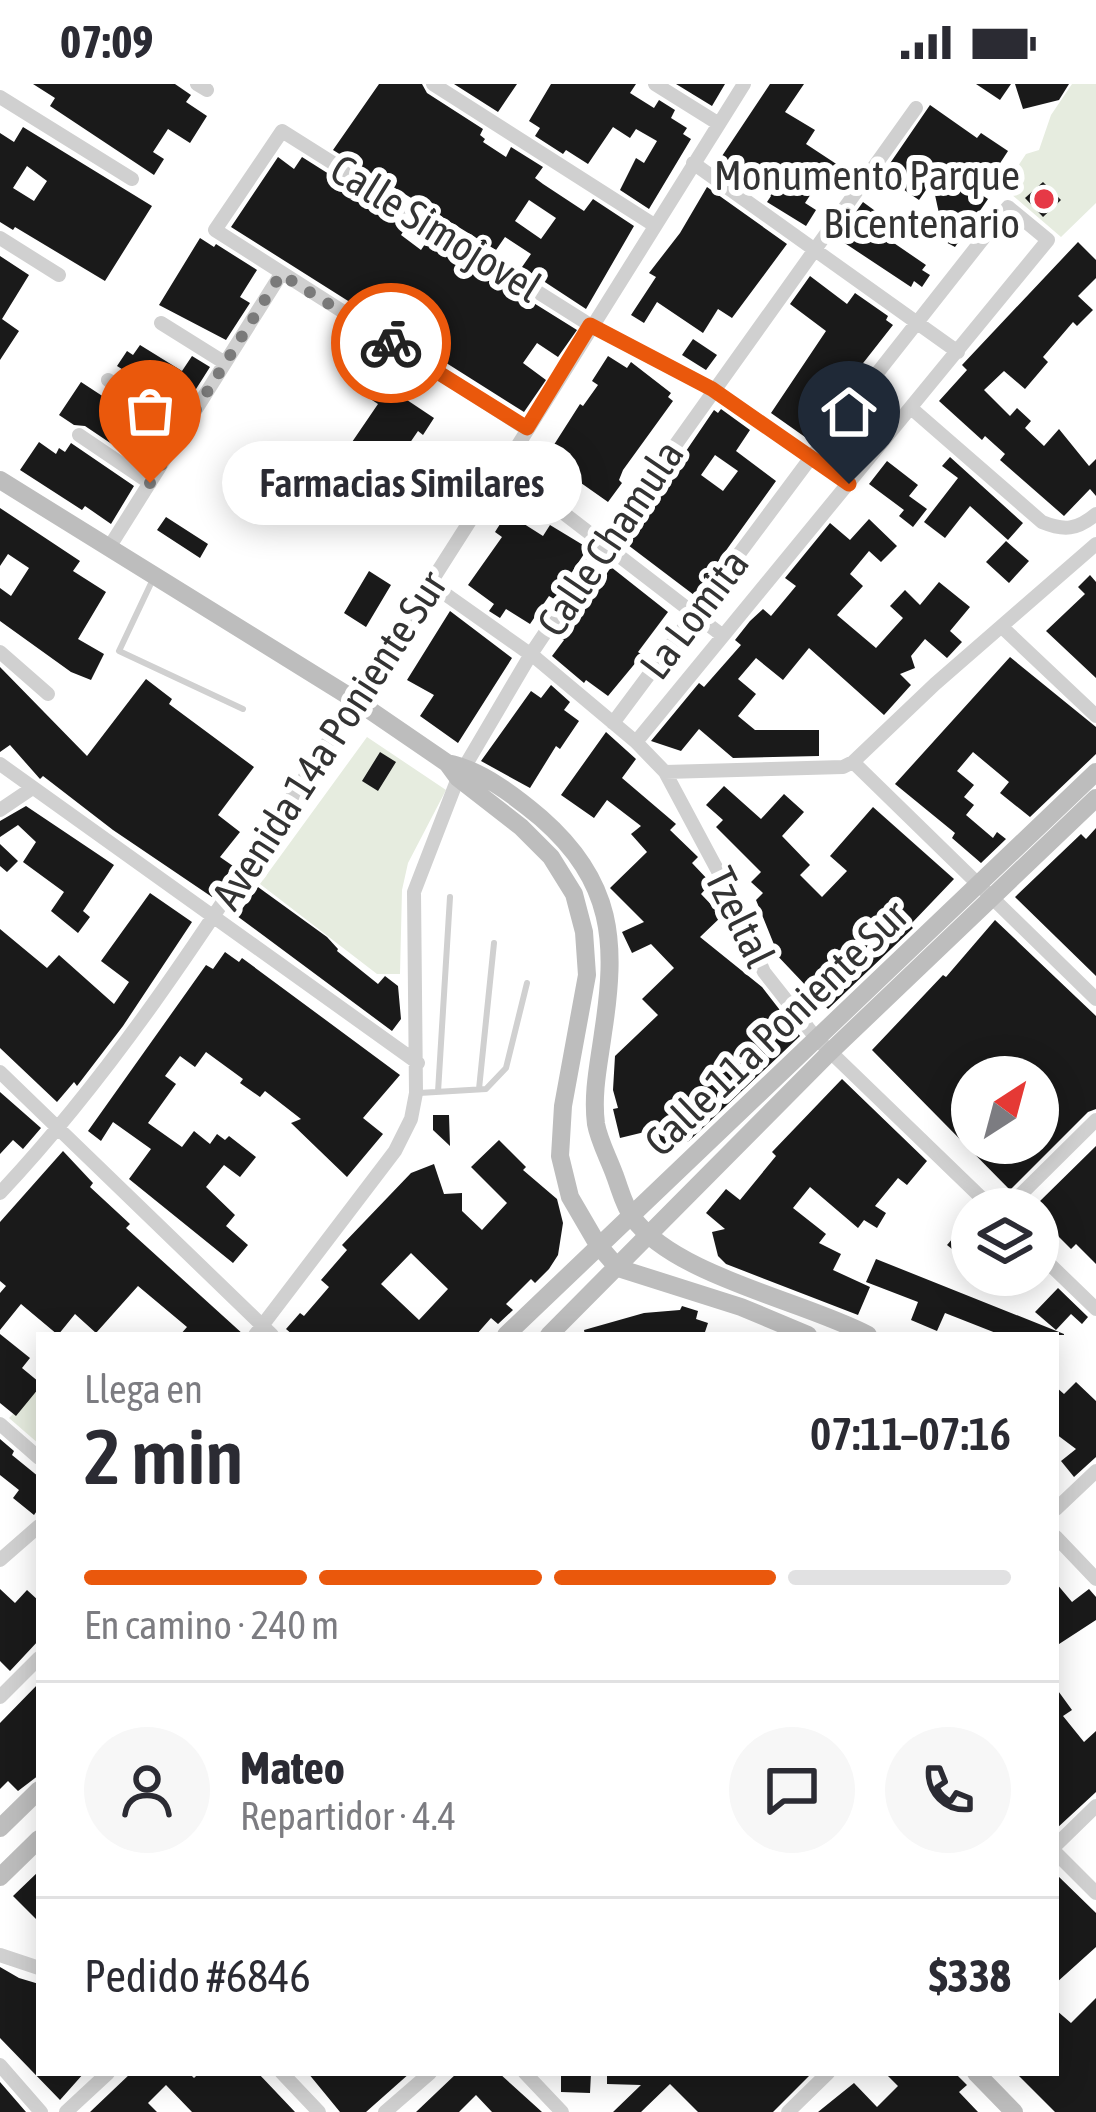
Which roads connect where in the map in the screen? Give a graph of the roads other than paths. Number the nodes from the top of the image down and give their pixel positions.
1 (433, 84) edge
2 (655, 84) edge
3 (744, 84) edge
4 (0, 98) edge
5 (916, 108) dead end
6 (719, 124) junction
7 (693, 163) junction
8 (132, 178) dead end
9 (654, 225) junction
10 (0, 238) edge
11 (814, 246) junction
12 (281, 274) junction
13 (59, 275) dead end
14 (916, 319) junction
15 (161, 323) dead end
16 (590, 325) junction
17 (958, 352) junction
18 (225, 363) junction
19 (109, 380) dead end
20 (712, 389) junction
21 (911, 408) junction
22 (185, 427) junction
23 (527, 428) junction
24 (79, 435) dead end
25 (812, 456) junction
26 (505, 468) junction
27 (0, 480) edge
28 (150, 483) junction
29 (849, 484) junction
30 (1096, 514) edge
31 (604, 544) junction
32 (1096, 544) edge
33 (110, 546) junction
34 (155, 574) junction
35 (431, 584) junction
36 (694, 615) junction
37 (1003, 628) junction
38 (722, 636) junction
39 (0, 652) edge
40 (531, 655) junction
41 (47, 694) dead end
42 (356, 700) junction
43 (243, 709) dead end
44 (1096, 716) edge
45 (613, 723) junction
46 (636, 742) junction
47 (853, 762) junction
48 (0, 764) edge
49 (457, 769) junction
50 (665, 772) junction
51 (1096, 772) edge
52 (31, 789) junction
53 (1096, 798) edge
54 (0, 810) edge
55 (985, 891) junction
56 (450, 897) dead end
57 (213, 919) junction
58 (494, 943) dead end
59 (526, 983) dead end
60 (1096, 999) edge
61 (823, 1045) junction
62 (418, 1063) junction
63 (0, 1072) edge
64 (478, 1090) junction
65 (438, 1092) junction
66 (416, 1094) junction
67 (1096, 1120) edge
68 (58, 1132) junction
69 (970, 1188) edge
70 (1027, 1188) edge
71 (0, 1193) edge
72 (630, 1215) junction
73 (650, 1237) junction
74 (598, 1245) junction
75 (618, 1268) junction
76 (1059, 1273) edge
77 (1096, 1309) edge
78 (264, 1332) edge
79 (509, 1332) edge
80 (552, 1332) edge
81 (801, 1332) edge
82 (862, 1332) edge
83 (0, 1424) edge
84 (36, 1455) edge
85 (1096, 1471) edge
86 (1059, 1506) edge
87 (36, 1528) edge
88 (1059, 1540) edge
89 (3, 1553) edge
90 (1096, 1579) edge
91 (36, 1661) edge
92 (0, 1697) edge
93 (36, 1793) edge
94 (1096, 1806) edge
95 (0, 1828) edge
96 (36, 1842) edge
97 (1059, 1846) edge
98 (1059, 1852) edge
99 (0, 1877) edge
100 (1096, 1893) edge
101 (0, 1955) edge
102 (36, 1967) edge
103 (0, 2065) edge
104 (105, 2076) edge
105 (285, 2076) edge
106 (427, 2076) edge
107 (527, 2076) edge
108 (825, 2076) edge
109 (979, 2076) edge
110 (41, 2112) edge
111 (66, 2112) edge
112 (319, 2112) edge
113 (385, 2112) edge
114 (562, 2112) edge
115 (788, 2112) edge
116 (1014, 2112) edge

1 - 9 street
2 - 6 street
3 - 6 street, Avenida 14a Poniente Sur
4 - 8 street
5 - 11 street, Calle Chamula
6 - 7 street, Avenida 14a Poniente Sur
7 - 9 street, Avenida 14a Poniente Sur
7 - 11 street
9 - 16 street, Avenida 14a Poniente Sur
10 - 13 street
11 - 14 street
11 - 20 street, Calle Chamula
12 - 16 street, Calle Simojovel
12 - 18 street
12 - 23 street
14 - 17 street
14 - 17 street, La Lomita
14 - 25 street, La Lomita
15 - 18 street
16 - 20 street, Calle Simojovel
16 - 23 street, Avenida 14a Poniente Sur
17 - 21 street, La Lomita
18 - 22 street
19 - 22 street
20 - 25 street, Calle Simojovel
20 - 31 street, Calle Chamula
21 - 29 street, La Lomita
21 - 30 street
22 - 28 street
23 - 26 street, Avenida 14a Poniente Sur
24 - 28 street
25 - 29 street, Calle Simojovel
25 - 36 street, La Lomita
26 - 31 street
26 - 35 street, Avenida 14a Poniente Sur
27 - 33 main road
28 - 33 street
29 - 38 street, La Lomita
31 - 36 street
31 - 40 street, Calle Chamula
32 - 37 street
33 - 34 main road
34 - 42 main road
34 - 43 lane
35 - 40 street, Tzeltal
35 - 42 street, Avenida 14a Poniente Sur
36 - 38 street
36 - 45 street, La Lomita
37 - 44 street
37 - 47 street
38 - 46 street, La Lomita
39 - 41 street
40 - 45 street, Tzeltal
40 - 49 street, Calle Chamula
42 - 49 main road
42 - 57 street, Avenida 14a Poniente Sur
45 - 46 street, Tzeltal
46 - 50 street, Tzeltal
47 - 50 street
47 - 55 street
48 - 52 street
49 - 62 street, Calle Chamula
49 - 72 main road
49 - 74 main road
50 - 61 street, Tzeltal
51 - 55 main road, Calle 11a Poniente Sur
52 - 54 street
52 - 57 street
53 - 55 main road, Calle 11a Poniente Sur
55 - 60 street
55 - 61 main road, Calle 11a Poniente Sur
56 - 65 lane
57 - 62 street
57 - 68 street, Avenida 14a Poniente Sur
58 - 64 lane
59 - 64 lane
61 - 69 street, Tzeltal
61 - 72 main road, Calle 11a Poniente Sur
61 - 73 main road, Calle 11a Poniente Sur
62 - 66 street, Calle Chamula
63 - 68 street
64 - 65 lane
65 - 66 lane
66 - 78 street, Calle Chamula
67 - 70 street
68 - 71 street, Avenida 14a Poniente Sur
68 - 78 street
72 - 73 main road
72 - 74 main road, Calle 11a Poniente Sur
73 - 75 main road, Calle 11a Poniente Sur
73 - 82 main road
74 - 75 main road
74 - 79 main road, Calle 11a Poniente Sur
75 - 80 main road, Calle 11a Poniente Sur
75 - 81 main road
76 - 77 street
83 - 84 street
85 - 86 street
87 - 89 street
88 - 90 street
91 - 92 street
93 - 95 main road
94 - 97 street
96 - 99 main road
98 - 100 street
101 - 102 street
103 - 110 street
104 - 111 street
105 - 112 street
106 - 113 street
107 - 114 street
108 - 115 street
109 - 116 main road

